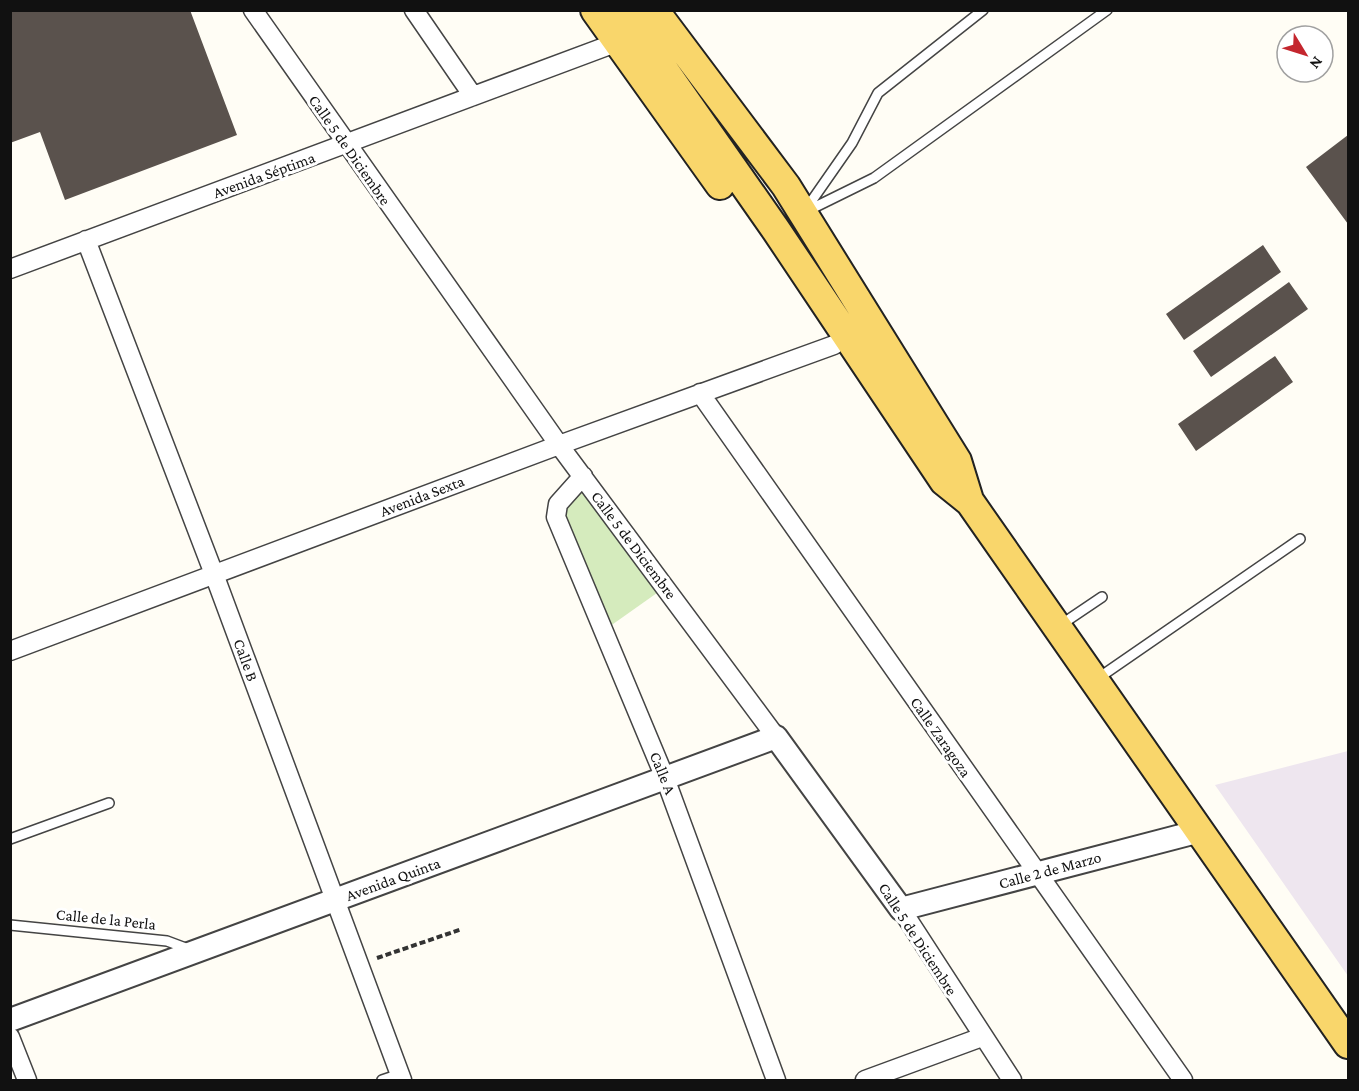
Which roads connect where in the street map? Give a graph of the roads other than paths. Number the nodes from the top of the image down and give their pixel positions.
1 (252, 10) edge
2 (414, 10) edge
3 (595, 10) edge
4 (622, 10) edge
5 (654, 10) edge
6 (678, 10) edge
7 (983, 10) edge
8 (1107, 10) edge
9 (618, 42) junction
10 (473, 96) junction
11 (346, 144) junction
12 (724, 156) junction
13 (786, 186) junction
14 (803, 213) junction
15 (86, 240) junction
16 (10, 269) edge
17 (834, 345) junction
18 (700, 393) junction
19 (559, 445) junction
20 (583, 476) junction
21 (944, 481) junction
22 (970, 502) junction
23 (1300, 539) dead end
24 (214, 574) junction
25 (1102, 597) dead end
26 (1056, 626) junction
27 (10, 651) edge
28 (1095, 681) junction
29 (776, 737) junction
30 (665, 778) junction
31 (109, 803) dead end
32 (1200, 831) junction
33 (10, 839) edge
34 (1037, 873) junction
35 (335, 900) junction
36 (901, 909) junction
37 (10, 925) edge
38 (196, 951) junction
39 (10, 1020) edge
40 (10, 1037) edge
41 (982, 1037) junction
42 (1348, 1044) edge
43 (401, 1077) edge
44 (27, 1080) edge
45 (382, 1080) edge
46 (776, 1080) edge
47 (865, 1080) edge
48 (1012, 1080) edge
49 (1183, 1080) edge

1 - 11 street, Calle 5 de Diciembre
2 - 10 street
3 - 9 main road
4 - 12 main road
5 - 13 main road
6 - 13 main road
7 - 14 lane
8 - 14 lane
9 - 10 street, Avenida Séptima
9 - 17 main road
10 - 11 street, Avenida Séptima
11 - 15 street, Avenida Séptima
11 - 19 street, Calle 5 de Diciembre
12 - 14 main road
12 - 21 main road
13 - 14 main road
14 - 22 main road
15 - 16 street, Avenida Séptima
15 - 24 street, Calle B
17 - 18 street, Avenida Sexta
17 - 21 main road
18 - 19 street, Avenida Sexta
18 - 34 street, Calle Zaragoza
19 - 20 street, Calle 5 de Diciembre
19 - 24 street, Avenida Sexta
20 - 29 street, Calle 5 de Diciembre
20 - 30 street, Calle A
21 - 22 main road
22 - 26 main road
23 - 28 lane
24 - 27 street, Avenida Sexta
24 - 35 street, Calle B
25 - 26 lane
26 - 28 main road
28 - 32 main road
29 - 30 street, Avenida Quinta
29 - 36 street, Calle 5 de Diciembre
30 - 35 street, Avenida Quinta
30 - 46 street, Calle A
31 - 33 lane
32 - 34 street, Calle 2 de Marzo
32 - 42 main road
34 - 36 street, Calle 2 de Marzo
34 - 49 street, Calle Zaragoza
35 - 38 street, Avenida Quinta
35 - 43 street, Calle B
36 - 41 street, Calle 5 de Diciembre
37 - 38 lane, Calle de la Perla
38 - 39 street, Avenida Quinta
40 - 44 street
41 - 47 street
41 - 48 street, Calle 5 de Diciembre
43 - 45 lane

